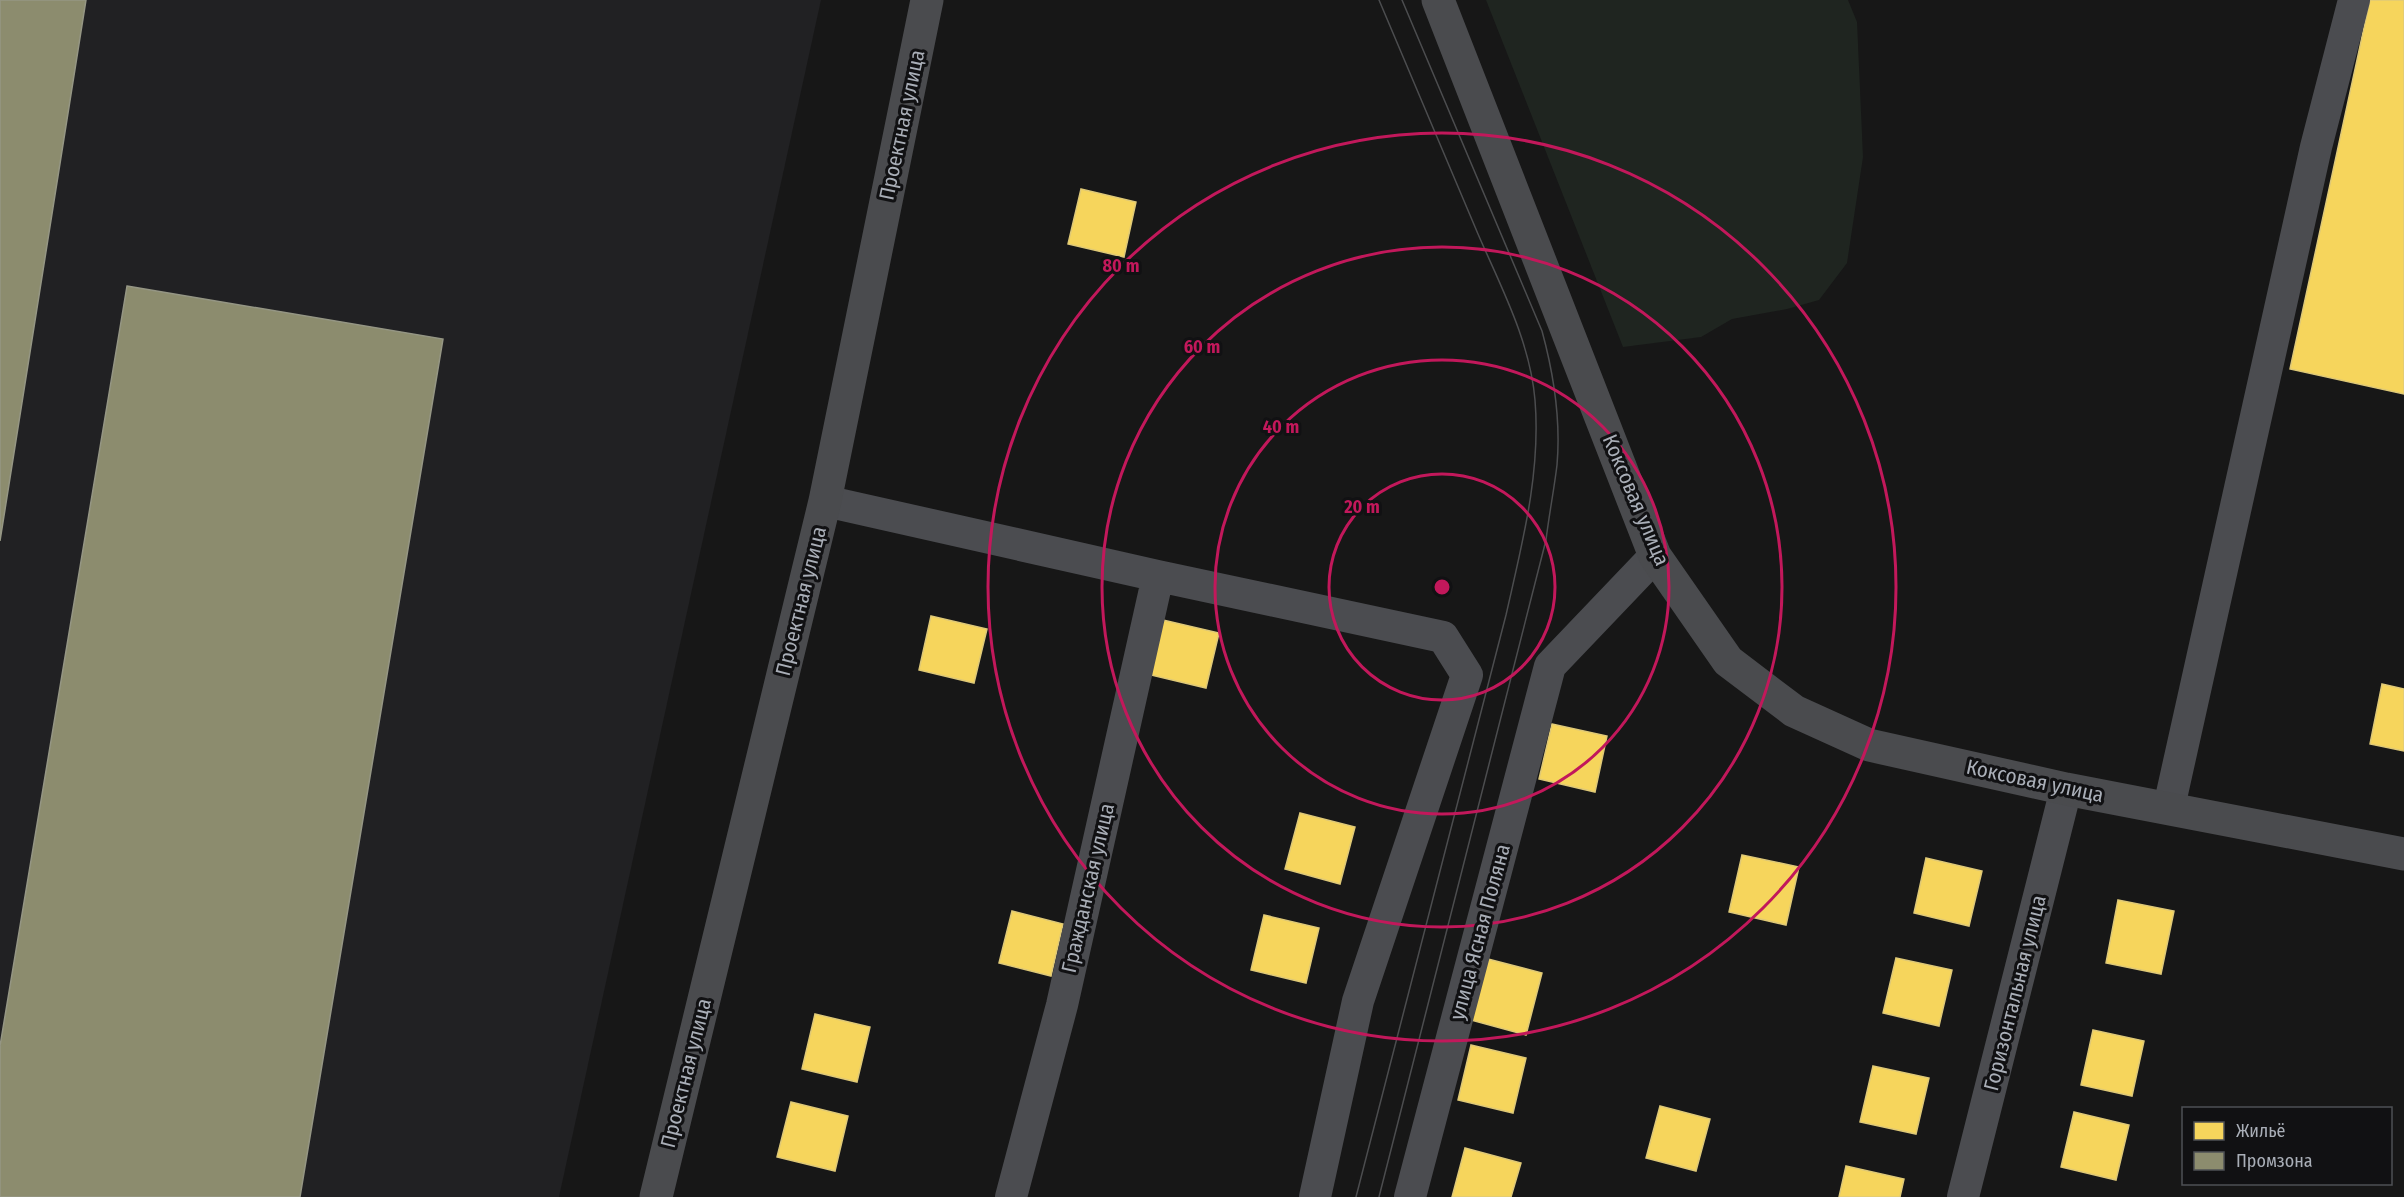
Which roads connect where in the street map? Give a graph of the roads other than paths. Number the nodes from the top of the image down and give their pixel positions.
1 (927, 0) edge
2 (1438, 0) edge
3 (2354, 0) edge
4 (825, 501) junction
5 (1655, 556) junction
6 (1158, 576) junction
7 (2066, 789) junction
8 (2169, 807) junction
9 (2404, 854) edge
10 (656, 1197) edge
11 (1011, 1197) edge
12 (1315, 1197) edge
13 (1410, 1197) edge
14 (1963, 1197) edge

1 - 4 main road, Проектная улица
2 - 5 main road, Коксовая улица
3 - 8 street
4 - 6 street
4 - 10 main road, Проектная улица
5 - 7 main road, Коксовая улица
5 - 13 street, улица Ясная Поляна
6 - 11 street, Гражданская улица
6 - 12 street
7 - 8 main road, Коксовая улица
7 - 14 street, Горизонтальная улица
8 - 9 main road, Коксовая улица

